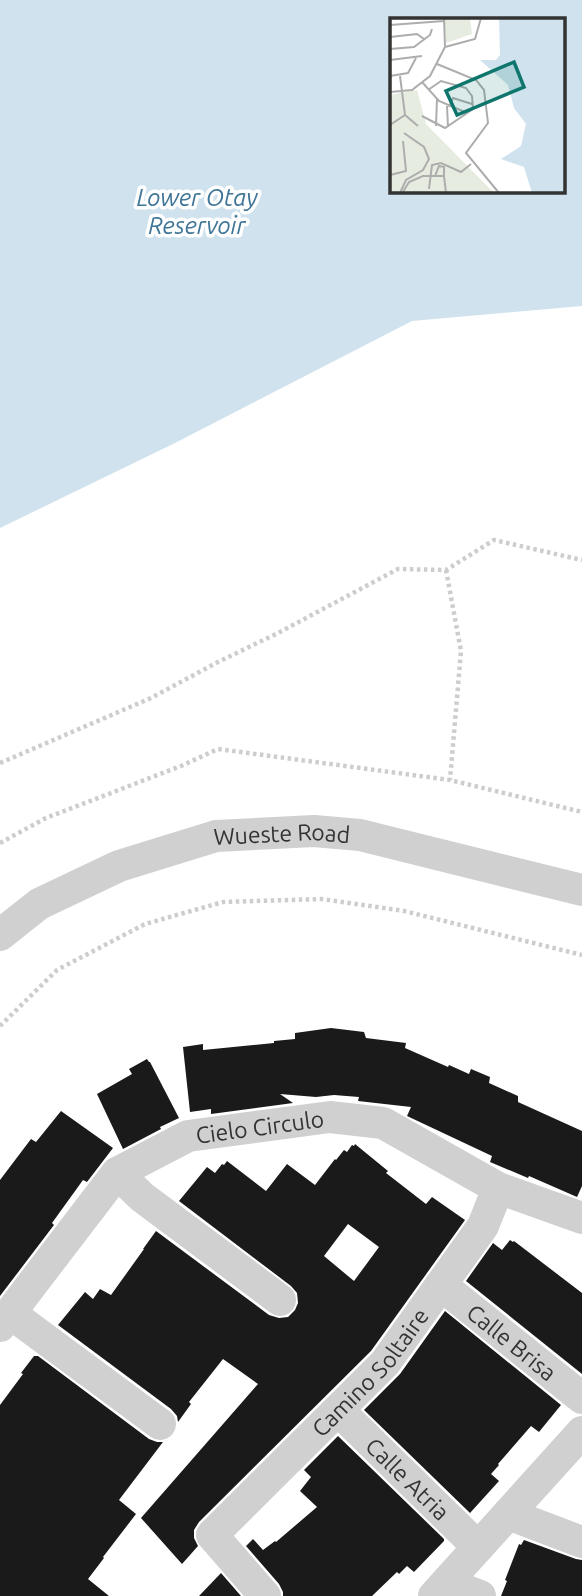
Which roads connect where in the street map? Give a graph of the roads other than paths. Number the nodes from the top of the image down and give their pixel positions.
1 (582, 890) edge
2 (0, 934) edge
3 (117, 1173) junction
4 (498, 1188) junction
5 (582, 1218) edge
6 (441, 1285) junction
7 (280, 1300) dead end
8 (5, 1320) edge
9 (582, 1398) edge
10 (338, 1410) junction
11 (160, 1424) dead end
12 (582, 1432) edge
13 (508, 1514) junction
14 (582, 1542) edge
15 (478, 1547) junction
16 (440, 1589) edge
17 (265, 1596) edge
18 (480, 1596) edge

1 - 2 street, Wueste Road
3 - 4 street, Cielo Circulo
3 - 7 street
3 - 8 street, Cielo Circulo
4 - 5 street, Cielo Circulo
4 - 6 street, Camino Soltaire
6 - 9 street, Calle Brisa
6 - 10 street, Camino Soltaire
8 - 11 street
10 - 15 street, Calle Atria
10 - 17 street, Camino Soltaire
12 - 13 street
13 - 14 street
13 - 15 street
15 - 16 street
16 - 18 street

